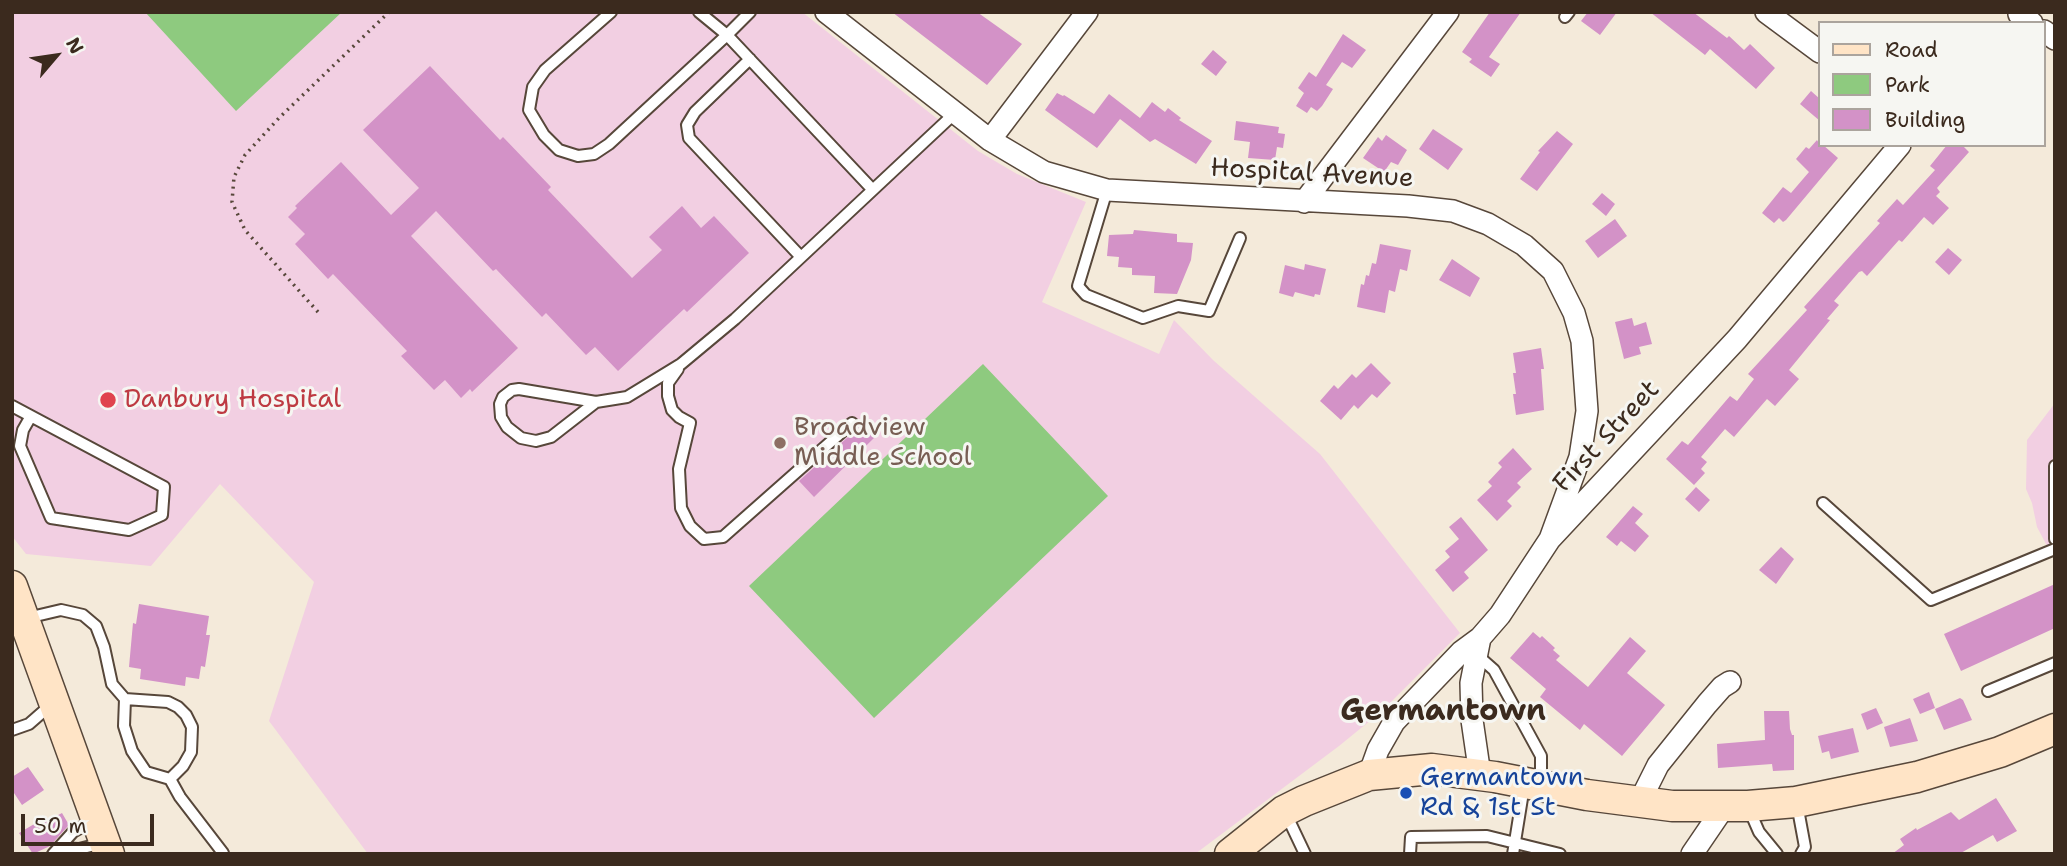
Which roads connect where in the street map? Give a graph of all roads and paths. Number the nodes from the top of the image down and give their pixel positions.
1 (389, 12) edge
2 (611, 12) edge
3 (699, 12) edge
4 (750, 12) edge
5 (826, 12) edge
6 (1087, 12) edge
7 (1448, 12) edge
8 (1766, 12) edge
9 (727, 35) junction
10 (1818, 51) edge
11 (750, 59) junction
12 (955, 113) junction
13 (990, 140) junction
14 (1898, 147) edge
15 (872, 189) junction
16 (1107, 190) junction
17 (1304, 202) junction
18 (1240, 238) dead end
19 (800, 256) junction
20 (318, 312) dead end
21 (681, 364) junction
22 (596, 402) junction
23 (12, 406) edge
24 (31, 416) junction
25 (852, 423) dead end
26 (2055, 466) edge
27 (1824, 503) dead end
28 (1550, 539) junction
29 (2055, 539) edge
30 (2055, 549) edge
31 (12, 586) edge
32 (24, 619) junction
33 (1478, 646) junction
34 (2055, 663) edge
35 (1730, 682) dead end
36 (1988, 691) dead end
37 (125, 699) junction
38 (55, 701) junction
39 (2055, 729) edge
40 (12, 730) edge
41 (1369, 775) junction
42 (1480, 775) junction
43 (170, 779) junction
44 (1533, 785) junction
45 (1640, 802) junction
46 (1796, 802) junction
47 (1294, 806) junction
48 (1736, 807) junction
49 (104, 838) edge
50 (1514, 848) edge
51 (56, 851) edge
52 (223, 853) edge
53 (1230, 854) edge
54 (1305, 854) edge
55 (1410, 854) edge
56 (1560, 854) edge
57 (1692, 854) edge
58 (1777, 854) edge
59 (1801, 854) edge

1 - 20 path
2 - 9 lane
3 - 9 lane
4 - 9 lane
5 - 12 street, Hospital Avenue
6 - 13 street
7 - 17 street
8 - 10 street
9 - 11 lane
11 - 15 lane
11 - 19 lane
12 - 13 street, Hospital Avenue
12 - 15 lane
13 - 16 street, Hospital Avenue
14 - 28 street, First Street
15 - 19 lane
16 - 17 street, Hospital Avenue
16 - 18 lane
17 - 28 street, Hospital Avenue
19 - 21 lane
21 - 22 lane
21 - 25 lane
22 - 22 lane
23 - 24 lane
24 - 24 lane
26 - 29 lane
27 - 30 lane
28 - 33 street, First Street
31 - 32 main road
32 - 37 lane
32 - 38 main road
33 - 41 street, First Street
33 - 42 street
33 - 44 lane
34 - 36 lane
35 - 45 street
37 - 43 lane
37 - 43 lane
38 - 40 lane
38 - 49 main road
39 - 46 main road
41 - 42 main road
41 - 47 main road
42 - 44 main road
43 - 52 lane
44 - 45 main road
44 - 50 lane
45 - 48 main road
46 - 48 main road
46 - 59 lane
47 - 53 main road
47 - 54 lane
48 - 57 street
48 - 58 lane
49 - 51 lane
49 - 51 lane
50 - 55 lane
50 - 56 lane

